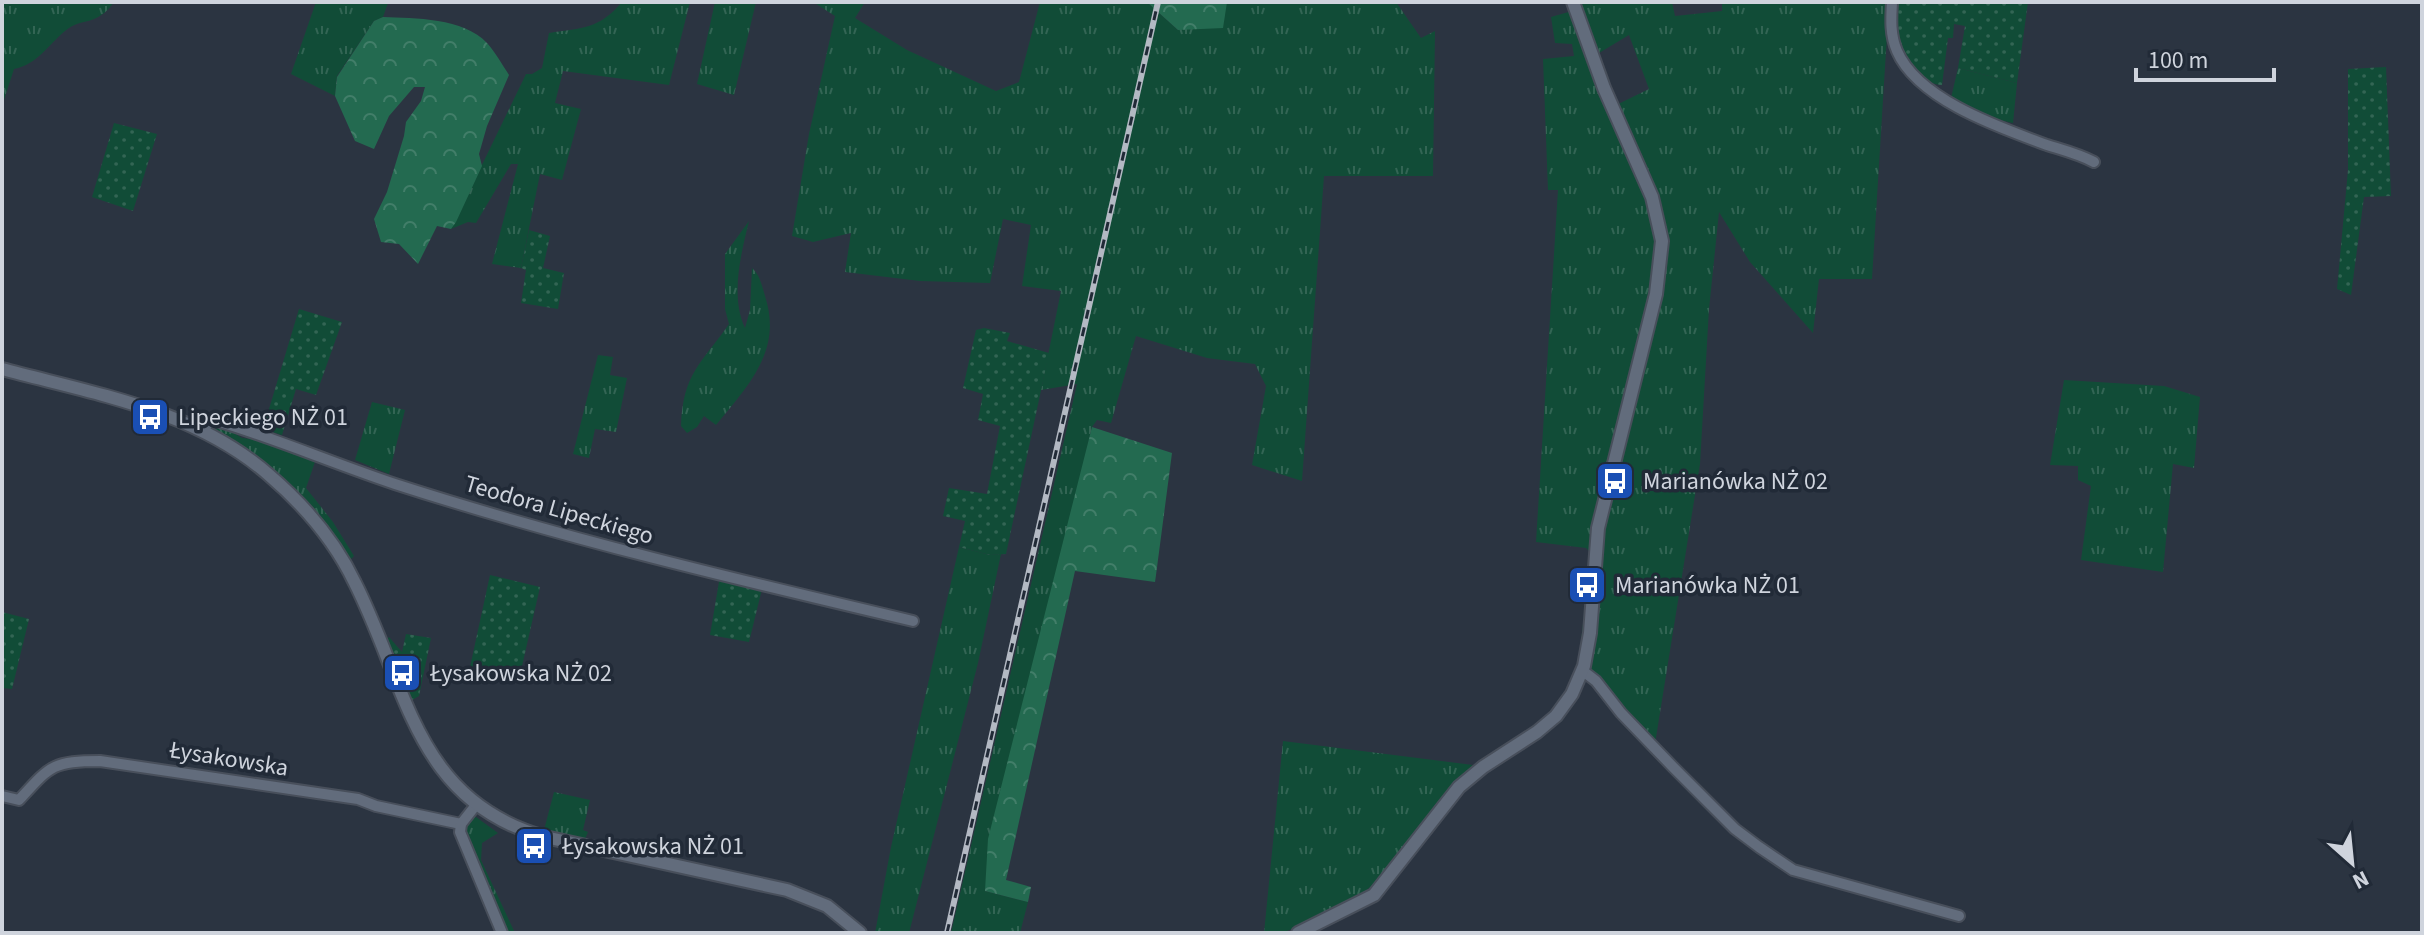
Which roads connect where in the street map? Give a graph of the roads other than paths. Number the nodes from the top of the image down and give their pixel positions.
1 (1573, 2) edge
2 (1892, 2) edge
3 (2094, 162) dead end
4 (2, 369) edge
5 (203, 431) junction
6 (913, 621) dead end
7 (1583, 671) junction
8 (2, 796) edge
9 (476, 805) junction
10 (461, 824) junction
11 (1959, 916) dead end
12 (502, 933) edge
13 (860, 933) edge
14 (1298, 933) edge

1 - 7 street
2 - 3 street
4 - 5 street
5 - 6 street, Teodora Lipeckiego
5 - 9 street
7 - 11 street
7 - 14 street
8 - 10 street, Łysakowska
9 - 10 street
9 - 13 street
10 - 12 street

